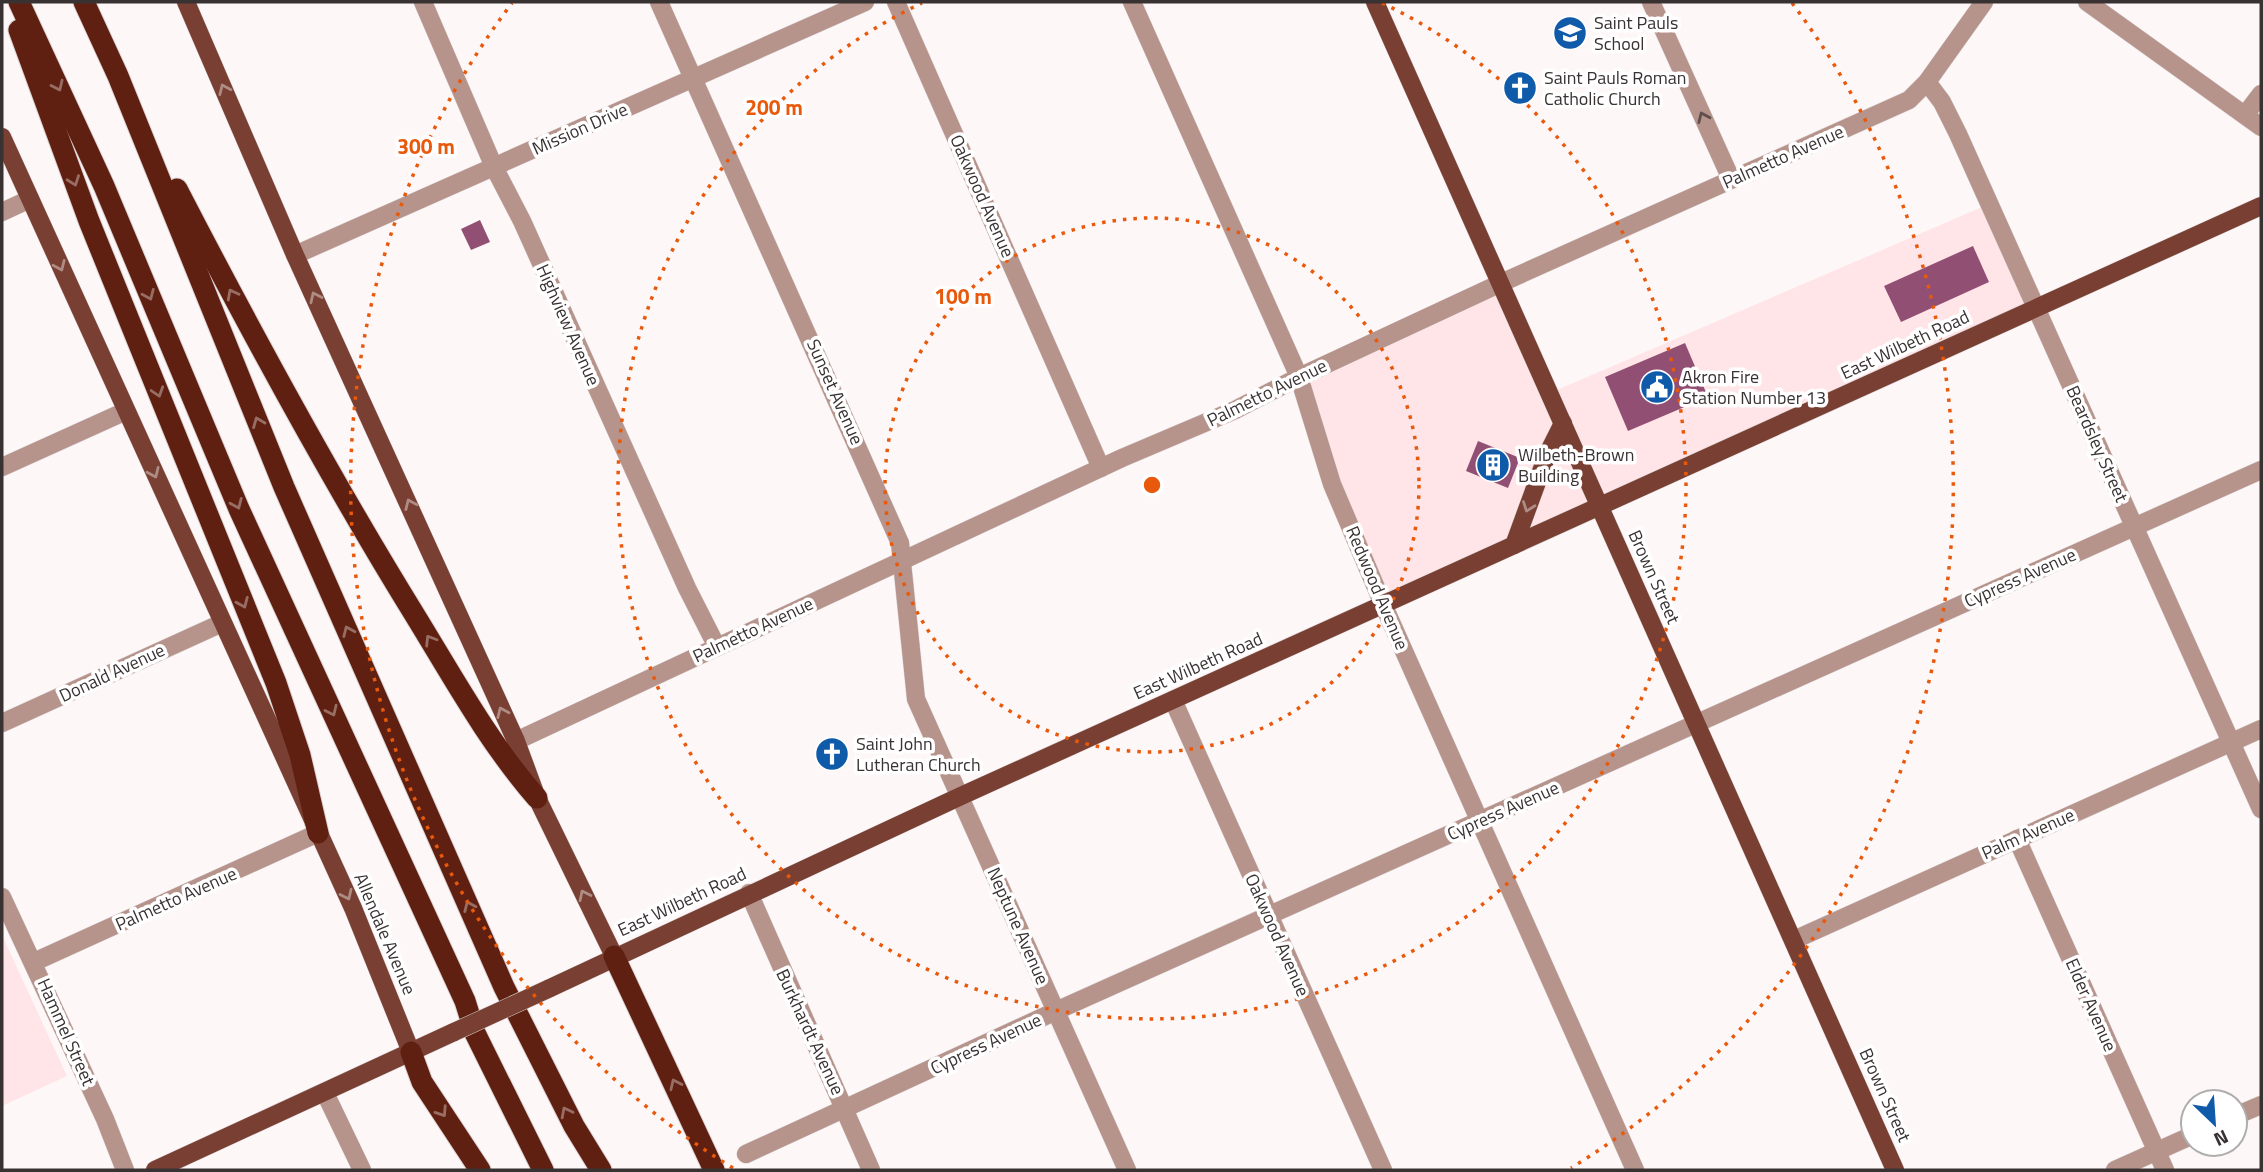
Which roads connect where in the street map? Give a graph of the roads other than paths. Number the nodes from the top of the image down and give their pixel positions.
1 (8, 2) edge
2 (19, 2) edge
3 (84, 2) edge
4 (186, 2) edge
5 (423, 2) edge
6 (659, 2) edge
7 (865, 2) edge
8 (896, 2) edge
9 (1132, 2) edge
10 (1375, 2) edge
11 (1651, 2) edge
12 (1984, 2) edge
13 (2087, 2) edge
14 (118, 76) junction
15 (694, 78) junction
16 (1927, 82) junction
17 (2261, 94) edge
18 (2245, 115) junction
19 (2261, 127) edge
20 (2, 137) edge
21 (494, 167) junction
22 (1731, 179) junction
23 (30, 199) junction
24 (2261, 206) edge
25 (2, 212) edge
26 (295, 256) junction
27 (1501, 284) junction
28 (2036, 308) junction
29 (1299, 377) junction
30 (126, 411) junction
31 (1563, 423) junction
32 (2, 467) edge
33 (1101, 468) junction
34 (2261, 471) edge
35 (1600, 507) junction
36 (2134, 527) junction
37 (1514, 545) junction
38 (903, 562) junction
39 (1383, 604) junction
40 (222, 623) junction
41 (717, 647) junction
42 (1172, 700) junction
43 (2, 723) edge
44 (1697, 724) junction
45 (2261, 729) edge
46 (516, 741) junction
47 (2232, 741) junction
48 (961, 796) junction
49 (537, 798) junction
50 (2261, 809) edge
51 (1480, 822) junction
52 (318, 833) junction
53 (2017, 839) junction
54 (749, 893) junction
55 (2, 897) edge
56 (1268, 917) junction
57 (1794, 940) junction
58 (614, 956) junction
59 (34, 962) junction
60 (1056, 1011) junction
61 (411, 1052) junction
62 (325, 1093) junction
63 (846, 1109) junction
64 (2179, 1141) edge
65 (2156, 1152) junction
66 (746, 1154) dead end
67 (125, 1170) edge
68 (155, 1170) edge
69 (362, 1170) edge
70 (480, 1170) edge
71 (543, 1170) edge
72 (601, 1170) edge
73 (713, 1170) edge
74 (871, 1170) edge
75 (1127, 1170) edge
76 (1382, 1170) edge
77 (1635, 1170) edge
78 (1895, 1170) edge
79 (2115, 1170) edge
80 (2165, 1170) edge

1 -> 52 highway
2 -> 71 highway
3 - 14 highway
26 -> 4 main road
5 - 21 street, Highview Avenue
6 - 15 street, Sunset Avenue
7 - 15 street, Mission Drive
8 - 33 street, Oakwood Avenue
9 - 29 street, Redwood Avenue
10 - 27 main road, Brown Street
22 -> 11 street
12 - 16 street, Palmetto Avenue
13 - 18 street
49 -> 14 highway
72 -> 14 highway
15 - 21 street, Mission Drive
15 - 38 street, Sunset Avenue
16 - 22 street, Palmetto Avenue
16 - 28 street, Beardsley Street
17 - 18 street
18 - 19 street
20 - 23 main road, Allendale Avenue
21 - 26 street, Mission Drive
21 - 41 street, Highview Avenue
22 - 27 street, Palmetto Avenue
23 - 25 street
23 -> 30 main road, Allendale Avenue
24 - 28 main road, East Wilbeth Road
46 -> 26 main road
27 - 29 street, Palmetto Avenue
27 - 31 main road, Brown Street
28 - 35 main road, East Wilbeth Road
28 - 36 street, Beardsley Street
29 - 33 street, Palmetto Avenue
29 - 39 street, Redwood Avenue
30 - 32 street
30 -> 40 main road, Allendale Avenue
31 - 35 main road, Brown Street
31 -> 37 main road
33 - 38 street, Palmetto Avenue
34 - 36 street, Cypress Avenue
35 - 37 main road, East Wilbeth Road
35 - 44 main road, Brown Street
36 - 44 street, Cypress Avenue
36 - 47 street, Beardsley Street
37 - 39 main road, East Wilbeth Road
38 - 41 street, Palmetto Avenue
38 - 48 street, Sunset Avenue
39 - 42 main road, East Wilbeth Road
39 - 51 street, Redwood Avenue
40 - 43 street, Donald Avenue
40 - 52 main road, Allendale Avenue
41 - 46 street, Palmetto Avenue
42 - 48 main road, East Wilbeth Road
42 - 56 street, Oakwood Avenue
44 - 51 street, Cypress Avenue
44 - 57 main road, Brown Street
45 - 47 street, Palm Avenue
46 - 49 main road
47 - 50 street, Beardsley Street
47 - 53 street, Palm Avenue
48 - 54 main road, East Wilbeth Road
48 - 60 street, Neptune Avenue
58 -> 49 main road
51 - 56 street, Cypress Avenue
51 - 77 street, Redwood Avenue
52 - 59 street, Palmetto Avenue
52 -> 61 main road, Allendale Avenue
53 - 57 street, Palm Avenue
53 - 65 street, Elder Avenue
54 - 58 main road, East Wilbeth Road
54 - 63 street, Burkhardt Avenue
55 - 59 street, Hammel Street
56 - 60 street, Cypress Avenue
56 - 76 street, Oakwood Avenue
57 - 78 main road, Brown Street
58 - 61 main road, East Wilbeth Road, bridge
73 -> 58 highway
59 - 67 street, Hammel Street
60 - 63 street, Cypress Avenue
60 - 75 street, Neptune Avenue
61 - 62 main road, East Wilbeth Road
61 -> 70 highway
62 - 68 main road, East Wilbeth Road
62 - 69 street
63 - 66 street, Cypress Avenue
63 - 74 street, Burkhardt Avenue
64 - 65 street
65 - 79 street
65 - 80 street, Elder Avenue

